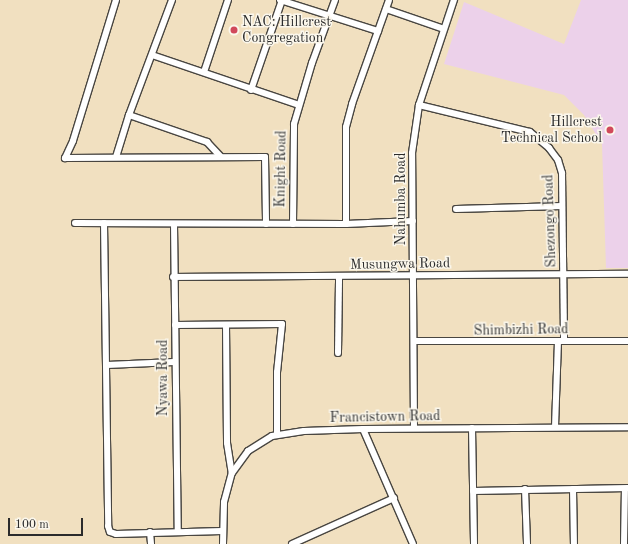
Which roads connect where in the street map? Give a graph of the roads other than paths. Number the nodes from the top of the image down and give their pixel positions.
1 (116, 0) edge
2 (172, 0) edge
3 (228, 0) edge
4 (281, 0) edge
5 (335, 0) edge
6 (389, 0) edge
7 (454, 0) edge
8 (386, 9) junction
9 (329, 18) junction
10 (444, 29) junction
11 (378, 31) junction
12 (152, 55) junction
13 (204, 72) junction
14 (252, 90) junction
15 (299, 105) junction
16 (419, 105) junction
17 (129, 115) junction
18 (220, 156) junction
19 (116, 157) junction
20 (562, 206) junction
21 (456, 208) dead end
22 (413, 221) junction
23 (75, 223) dead end
24 (104, 223) junction
25 (174, 224) junction
26 (266, 224) junction
27 (293, 224) junction
28 (346, 224) junction
29 (628, 274) edge
30 (564, 275) junction
31 (413, 276) junction
32 (173, 277) junction
33 (339, 277) junction
34 (175, 325) junction
35 (226, 325) junction
36 (414, 341) junction
37 (561, 341) junction
38 (628, 341) edge
39 (338, 353) dead end
40 (174, 362) junction
41 (107, 365) junction
42 (555, 427) junction
43 (628, 427) edge
44 (414, 428) junction
45 (472, 428) junction
46 (363, 429) junction
47 (277, 434) junction
48 (232, 473) junction
49 (626, 488) edge
50 (525, 489) junction
51 (573, 489) junction
52 (472, 491) junction
53 (394, 498) junction
54 (222, 531) junction
55 (150, 532) junction
56 (178, 532) junction
57 (151, 544) edge
58 (223, 544) edge
59 (292, 544) edge
60 (413, 544) edge
61 (474, 544) edge
62 (527, 544) edge
63 (574, 544) edge
64 (624, 544) edge

1 - 19 street
2 - 12 street
3 - 13 street
4 - 9 street
4 - 14 street
5 - 9 street, Knight Road
6 - 8 street
7 - 10 street, Nahumba Road
8 - 10 street
8 - 11 street
9 - 11 street
9 - 15 street, Knight Road
10 - 16 street, Nahumba Road
11 - 28 street
12 - 13 street
12 - 17 street
13 - 14 street
14 - 15 street
15 - 27 street, Knight Road
16 - 20 street, Shezongo Road
16 - 22 street, Nahumba Road
17 - 18 street
17 - 19 street
18 - 19 street
18 - 26 street
20 - 21 street
20 - 30 street, Shezongo Road
22 - 28 street
22 - 31 street, Nahumba Road
23 - 24 street
24 - 25 street
24 - 41 street
25 - 26 street
25 - 32 street, Nyawa Road
26 - 27 street
27 - 28 street
29 - 30 street, Musungwa Road
30 - 31 street, Musungwa Road
30 - 37 street, Shezongo Road
31 - 33 street, Musungwa Road
31 - 36 street, Nahumba Road
32 - 33 street, Musungwa Road
32 - 34 street, Nyawa Road
33 - 39 street
34 - 35 street
34 - 40 street, Nyawa Road
35 - 47 street
35 - 48 street
36 - 37 street, Shimbizhi Road
36 - 44 street, Nahumba Road
37 - 38 street, Shimbizhi Road
37 - 42 street, Shezongo Road
40 - 41 street
40 - 56 street, Nyawa Road
41 - 55 street
42 - 43 street, Francistown Road
42 - 45 street, Francistown Road
44 - 45 street, Francistown Road
44 - 46 street, Francistown Road
45 - 52 street
46 - 47 street, Francistown Road
46 - 53 street
47 - 48 street, Francistown Road
48 - 54 street, Francistown Road
49 - 51 street
49 - 64 street
50 - 51 street
50 - 52 street
50 - 62 street
51 - 63 street
52 - 61 street
53 - 59 street
53 - 60 street
54 - 56 street
54 - 58 street, Francistown Road
55 - 56 street
55 - 57 street

